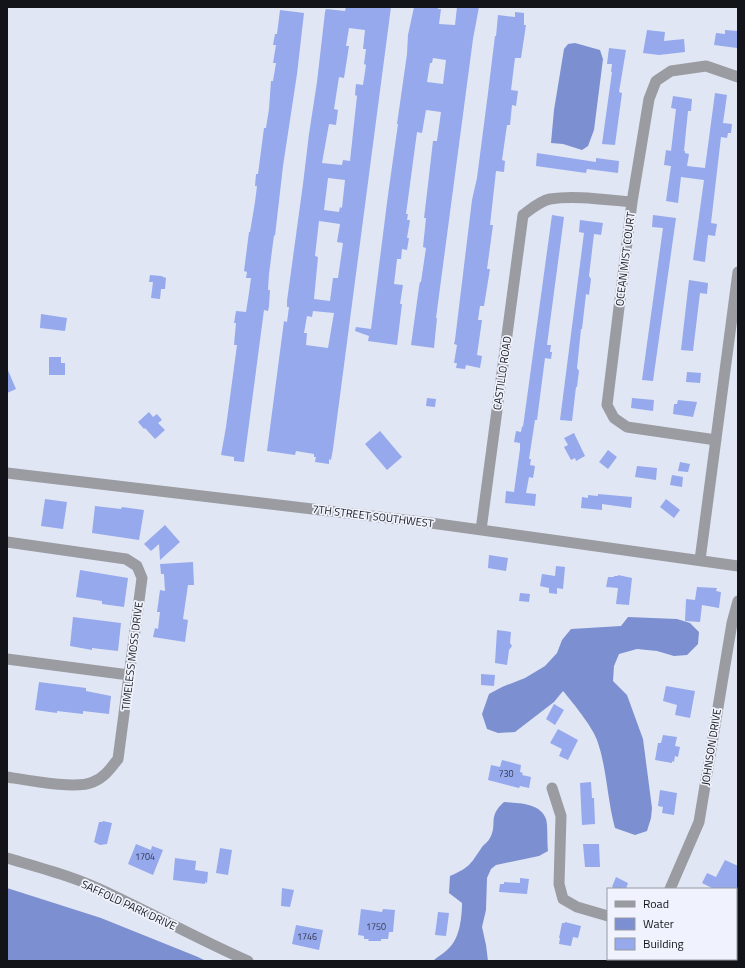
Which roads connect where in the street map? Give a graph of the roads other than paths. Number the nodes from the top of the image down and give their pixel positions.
1 (738, 77) edge
2 (632, 202) junction
3 (738, 272) edge
4 (716, 440) junction
5 (7, 473) edge
6 (481, 530) junction
7 (7, 542) edge
8 (700, 560) junction
9 (738, 566) edge
10 (738, 601) edge
11 (7, 659) edge
12 (129, 675) junction
13 (7, 777) edge
14 (552, 788) dead end
15 (7, 858) edge
16 (670, 888) edge
17 (607, 916) edge
18 (248, 961) edge

1 - 2 street, OCEAN MIST COURT
2 - 4 street, OCEAN MIST COURT
2 - 6 street, CASTILLO ROAD
3 - 4 street
4 - 8 street
5 - 6 street, 7TH STREET SOUTHWEST
6 - 8 street, 7TH STREET SOUTHWEST
7 - 12 street, TIMELESS MOSS DRIVE
8 - 9 street, 7TH STREET SOUTHWEST
10 - 16 street, JOHNSON DRIVE
11 - 12 street
12 - 13 street, TIMELESS MOSS DRIVE
14 - 17 street
15 - 18 street, SAFFOLD PARK DRIVE

